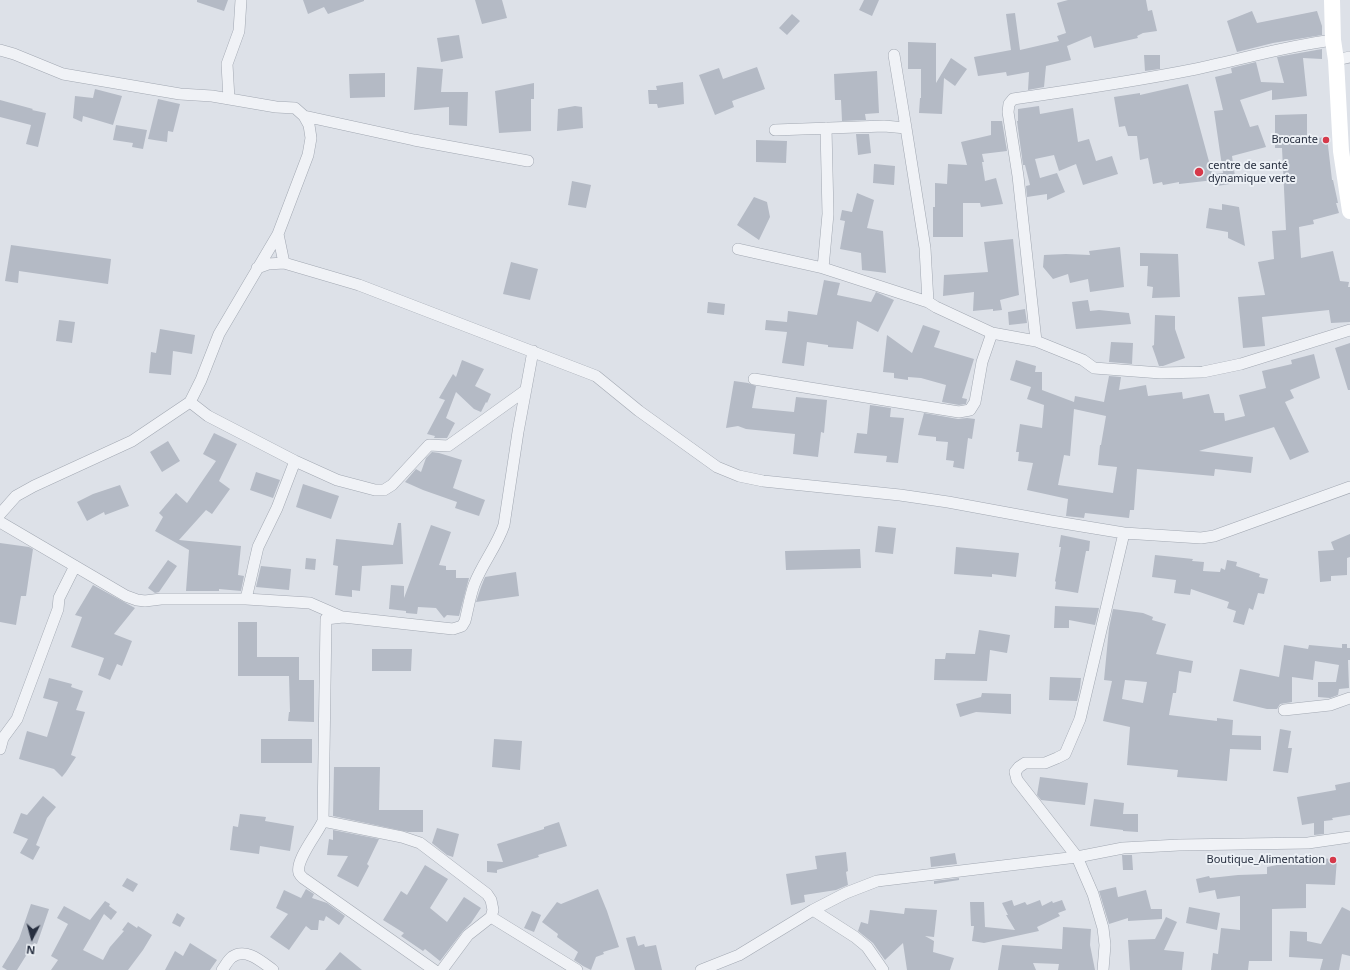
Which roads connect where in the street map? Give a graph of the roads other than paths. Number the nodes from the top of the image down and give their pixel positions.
1 (241, 0) edge
2 (1332, 0) edge
3 (1333, 40) junction
4 (0, 50) edge
5 (894, 55) dead end
6 (1343, 59) edge
7 (229, 99) junction
8 (304, 116) junction
9 (826, 128) junction
10 (906, 128) junction
11 (775, 130) dead end
12 (1346, 150) edge
13 (528, 162) dead end
14 (1350, 211) edge
15 (278, 234) junction
16 (738, 249) dead end
17 (284, 263) junction
18 (257, 268) junction
19 (824, 268) junction
20 (928, 302) junction
21 (1350, 330) edge
22 (992, 333) junction
23 (1036, 341) junction
24 (533, 351) junction
25 (754, 379) dead end
26 (526, 390) junction
27 (190, 402) junction
28 (295, 461) junction
29 (1350, 488) edge
30 (0, 514) edge
31 (0, 522) edge
32 (1124, 533) junction
33 (75, 566) junction
34 (246, 599) junction
35 (343, 617) junction
36 (1350, 698) edge
37 (1284, 710) dead end
38 (0, 749) edge
39 (323, 820) junction
40 (1350, 837) edge
41 (1077, 857) junction
42 (813, 910) junction
43 (491, 917) junction
44 (222, 970) edge
45 (272, 970) edge
46 (434, 970) edge
47 (442, 970) edge
48 (577, 970) edge
49 (701, 970) edge
50 (883, 970) edge
51 (1104, 970) edge

1 - 7 street
2 - 3 main road
3 - 6 main road
3 - 23 street
4 - 7 street
5 - 10 street
6 - 12 main road
7 - 8 street
8 - 13 street
8 - 15 street
9 - 10 street
9 - 11 street
9 - 19 street
10 - 20 street
12 - 14 main road
15 - 17 street
15 - 18 street
16 - 19 street
17 - 18 street
17 - 24 street
18 - 27 street
19 - 20 street
20 - 22 street
21 - 23 street
22 - 23 street
22 - 25 street
24 - 26 street
24 - 32 street
26 - 28 street
26 - 35 street
27 - 28 street
27 - 30 street
28 - 34 street
29 - 32 street
31 - 33 street
32 - 41 street
33 - 34 street
33 - 38 street
34 - 35 street
35 - 39 street
36 - 37 street
39 - 43 street
39 - 46 street
40 - 41 street
41 - 42 street
41 - 51 street
42 - 49 street
42 - 50 street
43 - 47 street
43 - 48 street
44 - 45 street

